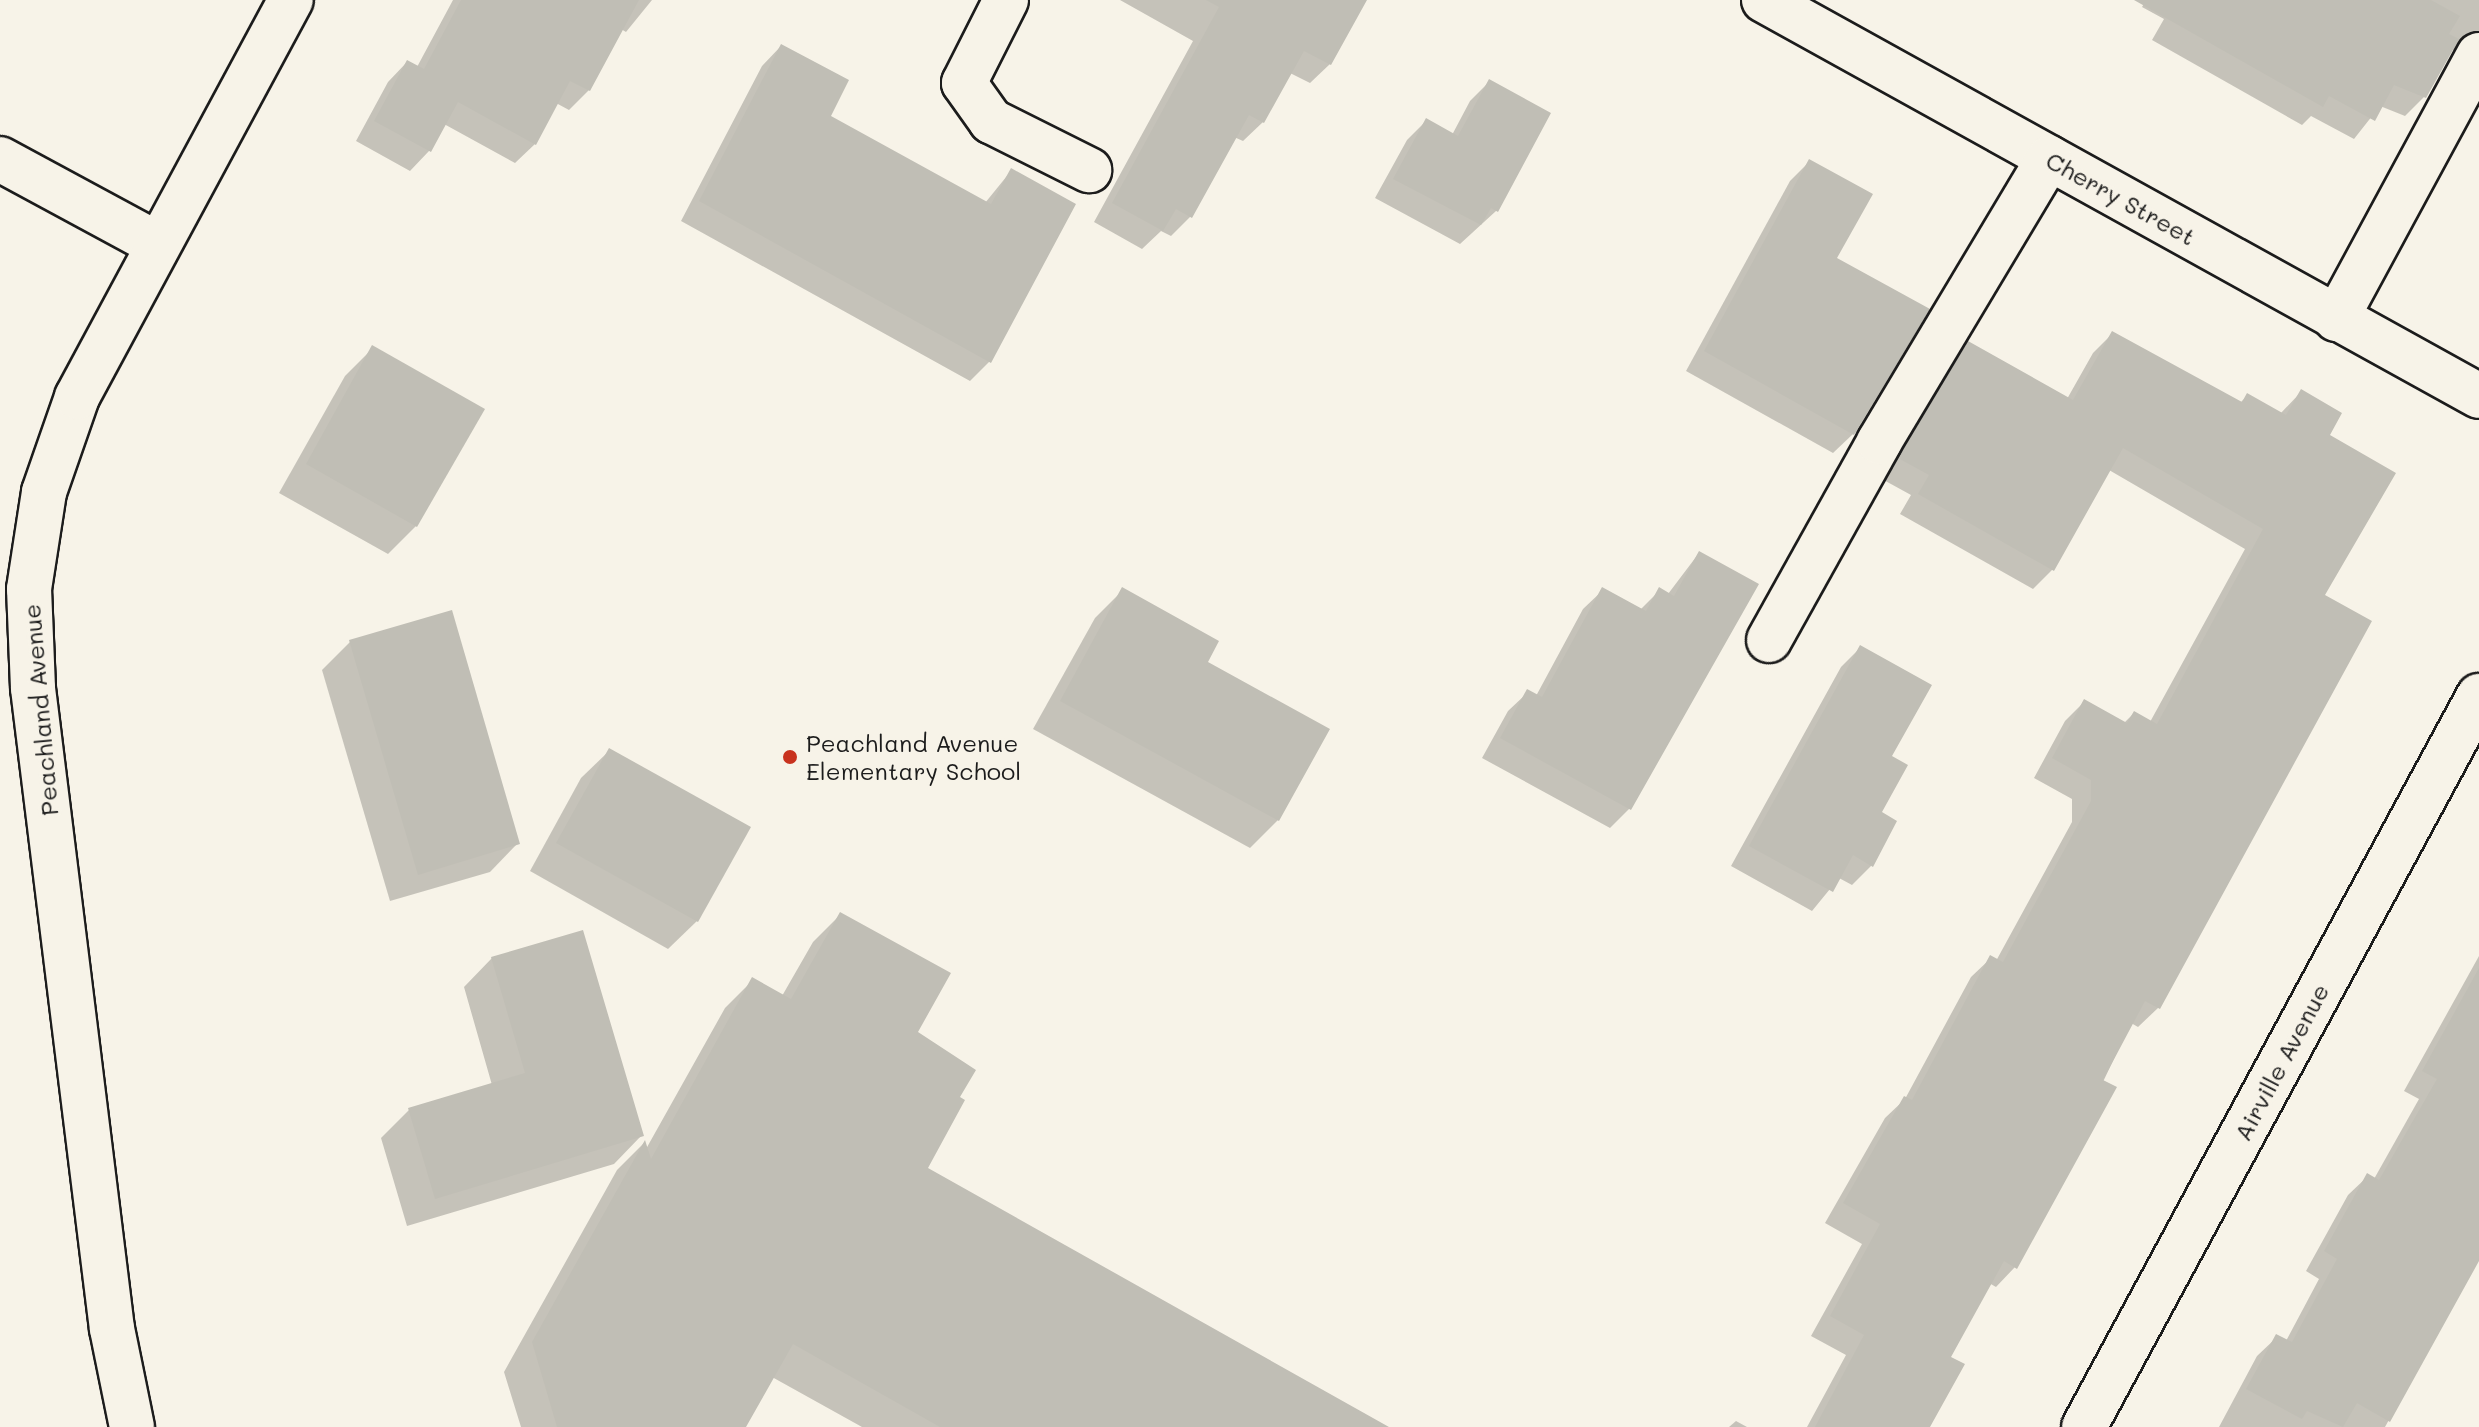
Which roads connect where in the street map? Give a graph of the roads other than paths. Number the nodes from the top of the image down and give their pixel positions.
1 (291, 0) edge
2 (1006, 0) edge
3 (1764, 0) edge
4 (2479, 55) edge
5 (2049, 158) junction
6 (0, 159) edge
7 (1089, 170) dead end
8 (157, 244) junction
9 (2336, 319) junction
10 (2479, 396) edge
11 (1769, 640) dead end
12 (2479, 696) edge
13 (132, 1427) edge
14 (2084, 1427) edge

1 - 8 street, Peachland Avenue
2 - 7 street
3 - 5 street, Cherry Street
4 - 9 street
5 - 9 street, Cherry Street
5 - 11 street
6 - 8 street
8 - 13 street, Peachland Avenue
9 - 10 street, Cherry Street
12 - 14 street, Airville Avenue

